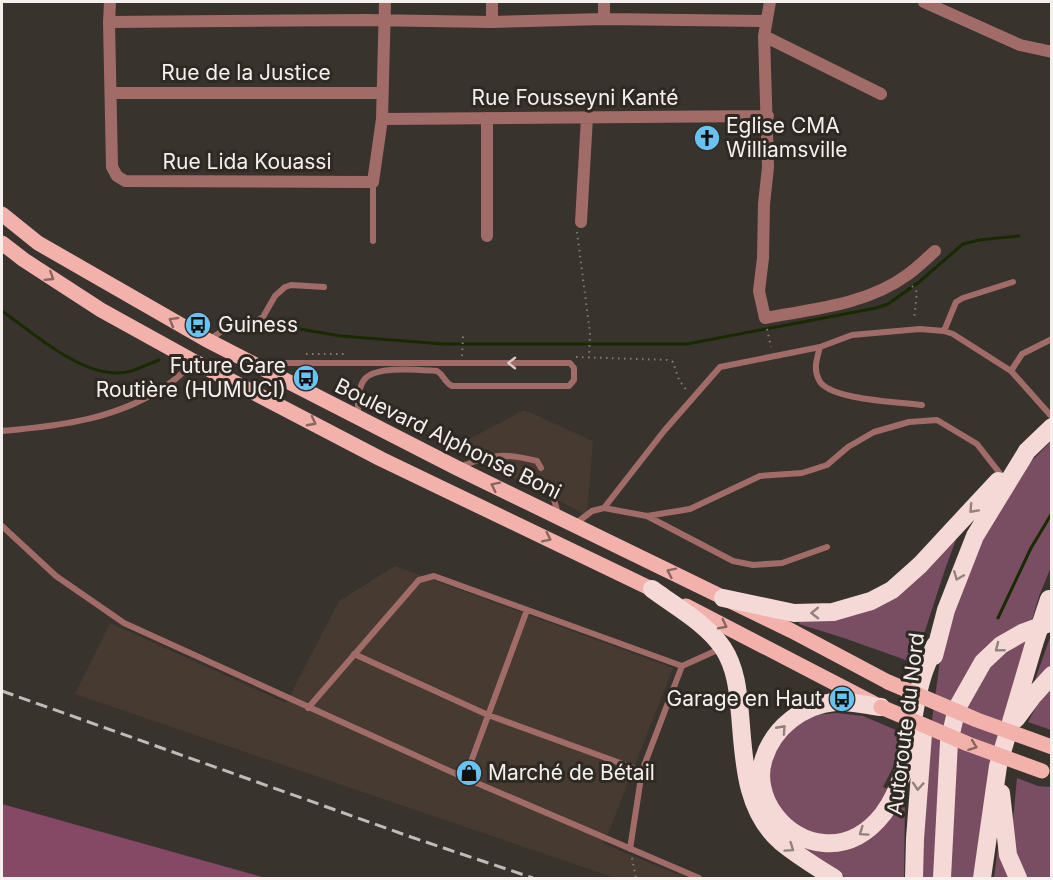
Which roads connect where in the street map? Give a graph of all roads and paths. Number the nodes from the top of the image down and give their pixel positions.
1 (110, 2) edge
2 (385, 2) edge
3 (492, 2) edge
4 (604, 2) edge
5 (770, 2) edge
6 (924, 2) edge
7 (385, 20) junction
8 (604, 20) junction
9 (766, 21) junction
10 (109, 22) junction
11 (492, 22) junction
12 (764, 36) junction
13 (1052, 52) edge
14 (111, 93) junction
15 (382, 93) junction
16 (881, 93) dead end
17 (768, 116) junction
18 (587, 117) junction
19 (487, 118) junction
20 (382, 119) junction
21 (373, 182) junction
22 (2, 214) edge
23 (581, 222) joint
24 (487, 236) dead end
25 (373, 241) dead end
26 (2, 243) edge
27 (935, 251) dead end
28 (909, 282) dead end
29 (1012, 282) dead end
30 (324, 287) dead end
31 (913, 329) junction
32 (944, 331) junction
33 (768, 336) dead end
34 (463, 338) dead end
35 (1052, 339) edge
36 (207, 340) junction
37 (820, 347) junction
38 (462, 356) dead end
39 (772, 356) junction
40 (589, 358) dead end
41 (195, 362) junction
42 (252, 363) junction
43 (1011, 371) junction
44 (922, 405) dead end
45 (1052, 417) edge
46 (358, 418) junction
47 (1052, 427) edge
48 (2, 431) edge
49 (1027, 451) junction
50 (457, 468) junction
51 (542, 468) dead end
52 (1002, 476) junction
53 (550, 485) dead end
54 (604, 508) junction
55 (647, 516) junction
56 (559, 517) junction
57 (575, 524) junction
58 (2, 526) edge
59 (827, 547) dead end
60 (652, 589) junction
61 (1050, 596) edge
62 (723, 598) junction
63 (526, 610) junction
64 (1052, 622) edge
65 (936, 645) junction
66 (723, 648) junction
67 (354, 654) junction
68 (682, 666) junction
69 (1052, 675) edge
70 (880, 707) junction
71 (308, 708) junction
72 (488, 715) junction
73 (1007, 733) junction
74 (1052, 747) edge
75 (998, 766) junction
76 (642, 771) junction
77 (1047, 773) edge
78 (465, 778) junction
79 (630, 849) junction
80 (636, 879) edge
81 (699, 879) edge
82 (834, 879) edge
83 (914, 879) edge
84 (942, 879) edge
85 (982, 879) edge
86 (1018, 879) edge

1 - 10 street, Rue Lida Kouassi
2 - 7 street
3 - 11 street
4 - 8 street
5 - 9 street
6 - 13 street
7 - 10 street
7 - 11 street
7 - 15 street
8 - 9 street
8 - 11 street
9 - 12 street
10 - 14 street, Rue Lida Kouassi
12 - 16 street
12 - 17 street
14 - 15 street, Rue de la Justice
14 - 21 street, Rue Lida Kouassi
15 - 20 street
17 - 18 street, Rue Fousseyni Kanté
17 - 27 street
18 - 19 street, Rue Fousseyni Kanté
18 - 23 street
19 - 20 street, Rue Fousseyni Kanté
19 - 24 street
20 - 21 street
21 - 25 lane
36 -> 22 main road, Boulevard Alphonse Boni
23 - 40 path
26 -> 41 main road
28 - 31 path
29 - 32 lane
30 - 36 lane
31 - 32 lane
31 - 37 lane
32 - 43 lane
33 - 39 path
34 - 38 path
35 - 43 lane
36 - 42 main road, Boulevard Alphonse Boni
37 - 39 lane
37 - 44 lane
39 - 54 lane
41 - 48 lane
41 -> 60 main road
42 - 46 main road, Boulevard Alphonse Boni
46 -> 42 lane
43 - 45 lane
46 - 50 main road, Boulevard Alphonse Boni
47 - 49 highway, Autoroute du Nord
49 - 52 highway
49 -> 65 highway, Autoroute du Nord
50 - 51 lane
56 -> 50 main road, Boulevard Alphonse Boni
52 - 55 lane
52 -> 62 highway
53 - 56 lane
54 - 55 lane
54 - 57 lane
55 - 59 lane
56 - 57 main road, Boulevard Alphonse Boni
62 -> 57 main road, Boulevard Alphonse Boni
58 - 71 lane
60 - 66 highway
60 -> 70 main road
61 - 73 highway, bridge
62 - 74 main road, Boulevard Alphonse Boni, bridge
63 - 67 lane
63 - 68 lane
63 - 72 lane
64 -> 84 highway
65 -> 70 highway
65 -> 83 highway, Autoroute du Nord
66 - 68 lane
66 -> 82 highway
67 - 71 lane
67 - 72 lane
68 - 76 lane
69 - 73 highway
70 -> 77 main road, bridge
71 - 78 lane
72 - 76 lane
72 - 78 lane
73 - 75 highway
75 - 85 highway
75 - 86 highway
76 - 79 lane
78 - 79 lane
79 - 80 path
79 - 81 lane

